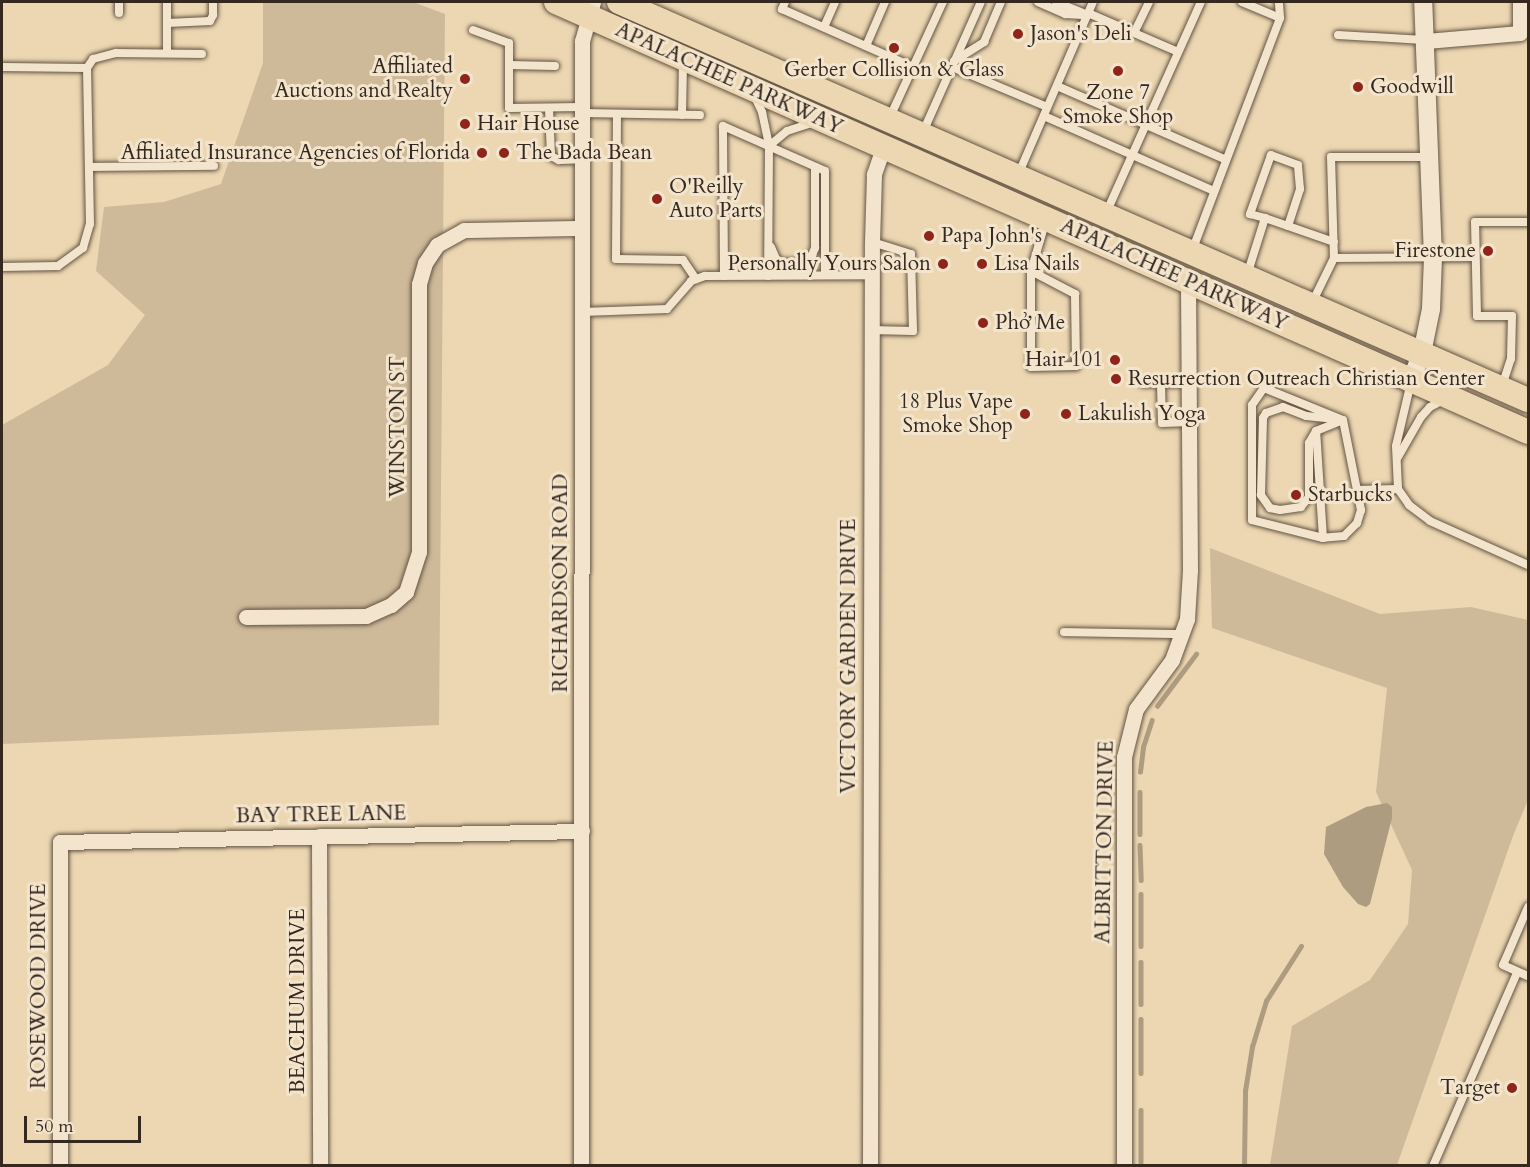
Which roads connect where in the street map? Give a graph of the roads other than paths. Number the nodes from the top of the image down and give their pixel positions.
1 (119, 2) edge
2 (167, 2) edge
3 (213, 2) edge
4 (556, 2) edge
5 (619, 2) edge
6 (785, 2) edge
7 (835, 2) edge
8 (885, 2) edge
9 (943, 2) edge
10 (981, 2) edge
11 (1001, 2) edge
12 (1038, 2) edge
13 (1056, 2) edge
14 (1093, 2) edge
15 (1149, 2) edge
16 (1201, 2) edge
17 (1242, 2) edge
18 (1279, 2) edge
19 (1423, 2) edge
20 (1521, 2) edge
21 (591, 9) edge
22 (119, 13) dead end
23 (1088, 14) junction
24 (1280, 18) junction
25 (167, 23) junction
26 (824, 27) junction
27 (473, 30) dead end
28 (1134, 33) junction
29 (1338, 35) dead end
30 (1426, 41) junction
31 (866, 46) junction
32 (1178, 52) junction
33 (167, 53) junction
34 (202, 54) dead end
35 (683, 58) junction
36 (509, 64) junction
37 (953, 64) junction
38 (2, 66) edge
39 (555, 66) dead end
40 (913, 67) junction
41 (87, 68) junction
42 (1057, 86) junction
43 (750, 88) junction
44 (1047, 107) junction
45 (549, 108) junction
46 (582, 110) junction
47 (617, 114) junction
48 (682, 115) junction
49 (700, 115) dead end
50 (1044, 116) junction
51 (889, 120) junction
52 (824, 121) junction
53 (1145, 124) junction
54 (922, 135) junction
55 (769, 146) junction
56 (883, 148) junction
57 (1132, 154) junction
58 (1430, 157) junction
59 (582, 159) junction
60 (1226, 159) junction
61 (214, 166) dead end
62 (815, 166) junction
63 (89, 167) junction
64 (1018, 177) junction
65 (1215, 191) junction
66 (1105, 216) junction
67 (1265, 218) junction
68 (1054, 222) junction
69 (1528, 222) edge
70 (1288, 226) junction
71 (582, 228) junction
72 (769, 237) junction
73 (872, 242) junction
74 (1334, 242) junction
75 (1112, 248) junction
76 (1191, 252) junction
77 (1433, 257) junction
78 (1475, 257) junction
79 (1334, 258) junction
80 (2, 267) edge
81 (1031, 271) junction
82 (825, 275) junction
83 (872, 275) junction
84 (724, 276) junction
85 (768, 276) junction
86 (1246, 276) junction
87 (696, 279) junction
88 (1188, 282) junction
89 (1311, 305) junction
90 (582, 312) junction
91 (871, 330) junction
92 (1422, 353) junction
93 (1411, 380) junction
94 (1143, 383) dead end
95 (1161, 383) junction
96 (1188, 383) junction
97 (1501, 388) junction
98 (1449, 397) junction
99 (1528, 400) edge
100 (1343, 420) junction
101 (1189, 422) junction
102 (1316, 431) junction
103 (1528, 432) edge
104 (1397, 459) junction
105 (1398, 489) junction
106 (1357, 490) junction
107 (1323, 538) junction
108 (1528, 565) edge
109 (246, 617) dead end
110 (1064, 632) dead end
111 (1183, 634) junction
112 (582, 831) junction
113 (319, 836) junction
114 (60, 842) joint
115 (1528, 907) edge
116 (1517, 973) junction
117 (1528, 976) edge
118 (60, 1166) edge
119 (320, 1166) edge
120 (581, 1166) edge
121 (870, 1166) edge
122 (1124, 1166) edge
123 (1433, 1166) edge

1 - 22 lane
2 - 25 lane
3 - 25 lane
4 - 21 main road, APALACHEE PARKWAY
5 - 51 main road, APALACHEE PARKWAY
6 - 26 lane
7 - 26 lane
8 - 31 lane
9 - 40 lane
10 - 37 lane
11 - 37 lane
12 - 23 lane
13 - 23 lane
14 - 23 lane
15 - 28 lane
16 - 32 lane
17 - 24 lane
18 - 24 lane
19 - 30 street
20 - 30 street
21 - 35 main road, APALACHEE PARKWAY
21 - 46 street, RICHARDSON ROAD
23 - 28 lane
23 - 42 lane
24 - 60 lane
25 - 33 lane
26 - 31 lane
27 - 36 lane
28 - 32 lane
29 - 30 lane
30 - 58 street
31 - 40 lane
32 - 53 lane
33 - 34 lane
33 - 41 lane
35 - 43 main road, APALACHEE PARKWAY
35 - 48 lane
36 - 39 lane
36 - 45 lane
37 - 44 lane
37 - 54 lane
38 - 41 lane
40 - 51 lane
41 - 63 lane
42 - 44 lane
42 - 53 lane
43 - 52 main road, APALACHEE PARKWAY
43 - 55 lane
44 - 50 lane
45 - 46 lane
45 - 59 lane
46 - 47 lane
46 - 59 street, RICHARDSON ROAD
47 - 48 lane
47 - 87 lane
48 - 49 lane
50 - 57 lane
50 - 64 lane
51 - 54 main road, APALACHEE PARKWAY
52 - 55 lane
52 - 56 main road, APALACHEE PARKWAY
53 - 57 lane
53 - 60 lane
54 - 56 main road
54 - 64 main road, APALACHEE PARKWAY
55 - 62 lane
55 - 72 lane
55 - 84 lane
56 - 68 main road, APALACHEE PARKWAY
56 - 73 street, VICTORY GARDEN DRIVE
57 - 65 lane
57 - 66 lane
58 - 74 lane
58 - 77 street
59 - 71 street, RICHARDSON ROAD
60 - 65 lane
61 - 63 lane
62 - 72 lane
62 - 82 lane
63 - 80 lane
64 - 66 main road, APALACHEE PARKWAY
65 - 76 lane
66 - 68 main road
66 - 75 main road
66 - 76 main road, APALACHEE PARKWAY
67 - 70 lane
67 - 70 lane
67 - 86 lane
68 - 75 main road, APALACHEE PARKWAY
68 - 81 lane
69 - 78 lane
70 - 74 lane
71 - 90 street, RICHARDSON ROAD
71 - 109 street, WINSTON ST
72 - 85 lane
73 - 83 street, VICTORY GARDEN DRIVE
73 - 91 lane
74 - 79 lane
75 - 88 main road, APALACHEE PARKWAY
76 - 86 main road, APALACHEE PARKWAY
77 - 78 lane
77 - 79 lane
77 - 92 street
78 - 97 lane
79 - 89 lane
81 - 81 lane
82 - 83 lane
82 - 85 lane
83 - 91 street, VICTORY GARDEN DRIVE
84 - 85 lane
84 - 87 lane
86 - 89 main road, APALACHEE PARKWAY
87 - 90 lane
88 - 93 main road, APALACHEE PARKWAY
88 - 96 street, ALBRITTON DRIVE
89 - 92 main road, APALACHEE PARKWAY
90 - 112 street, RICHARDSON ROAD
91 - 121 street, VICTORY GARDEN DRIVE
92 - 93 street
92 - 97 main road, APALACHEE PARKWAY
93 - 98 main road, APALACHEE PARKWAY
93 - 104 lane
94 - 95 lane
95 - 96 lane
95 - 101 lane
96 - 101 street, ALBRITTON DRIVE
97 - 99 main road, APALACHEE PARKWAY
98 - 103 main road, APALACHEE PARKWAY
98 - 104 lane
100 - 102 lane
100 - 102 lane
100 - 106 lane
100 - 107 lane
101 - 111 street, ALBRITTON DRIVE
102 - 107 lane
104 - 105 lane
105 - 106 lane
105 - 108 lane
106 - 107 lane
110 - 111 lane
111 - 122 street, ALBRITTON DRIVE
112 - 113 street, BAY TREE LANE
112 - 120 street, RICHARDSON ROAD
113 - 114 street, BAY TREE LANE
113 - 119 street, BEACHUM DRIVE
114 - 118 street, ROSEWOOD DRIVE
115 - 116 lane
116 - 117 lane
116 - 123 lane

